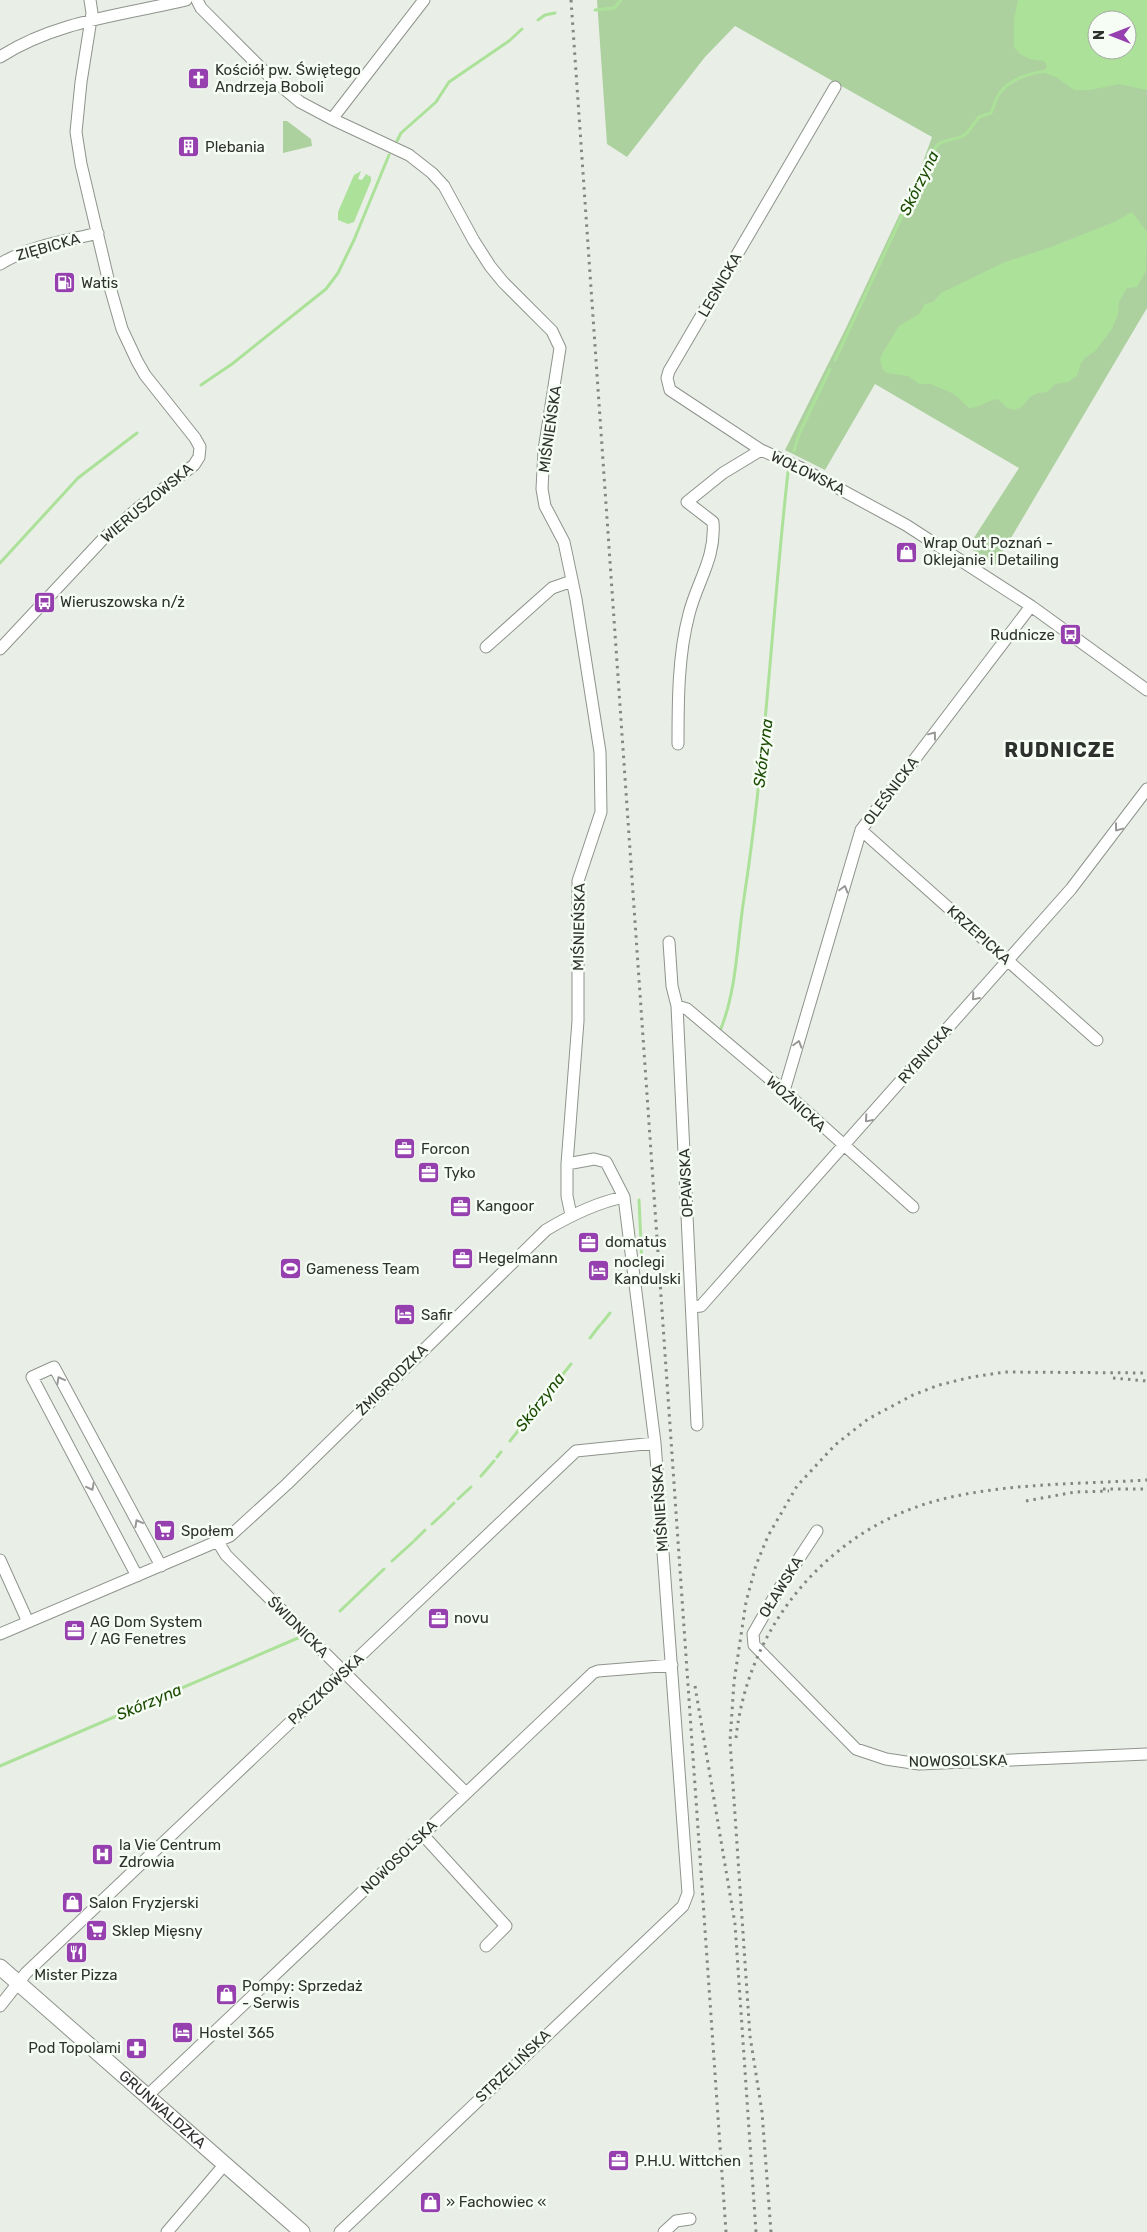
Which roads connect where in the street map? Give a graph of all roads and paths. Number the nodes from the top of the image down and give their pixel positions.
1 (90, 0) edge
2 (186, 0) edge
3 (197, 0) edge
4 (424, 0) edge
5 (91, 20) junction
6 (0, 57) edge
7 (835, 87) dead end
8 (332, 119) junction
9 (98, 233) junction
10 (0, 264) edge
11 (760, 450) junction
12 (572, 581) junction
13 (1031, 606) junction
14 (486, 647) dead end
15 (0, 649) edge
16 (1147, 690) edge
17 (678, 744) dead end
18 (1147, 789) edge
19 (861, 830) junction
20 (669, 942) dead end
21 (1007, 960) junction
22 (677, 1006) junction
23 (1097, 1040) dead end
24 (784, 1091) junction
25 (844, 1147) junction
26 (567, 1164) junction
27 (624, 1197) junction
28 (913, 1207) dead end
29 (571, 1215) junction
30 (692, 1307) junction
31 (697, 1425) dead end
32 (655, 1443) junction
33 (816, 1531) dead end
34 (218, 1542) junction
35 (0, 1560) edge
36 (161, 1566) junction
37 (137, 1576) junction
38 (28, 1622) junction
39 (0, 1634) edge
40 (754, 1645) joint
41 (672, 1665) junction
42 (344, 1673) junction
43 (1147, 1754) edge
44 (466, 1794) junction
45 (423, 1835) junction
46 (686, 1900) joint
47 (486, 1946) dead end
48 (0, 1967) edge
49 (18, 1982) junction
50 (0, 2006) edge
51 (147, 2096) junction
52 (225, 2164) junction
53 (690, 2219) dead end
54 (167, 2232) edge
55 (302, 2232) edge
56 (340, 2232) edge
57 (664, 2232) edge

1 - 5 street, WIERUSZOWSKA
2 - 5 street
3 - 8 street, MIŚNIEŃSKA
4 - 8 street
5 - 6 street
5 - 9 street, WIERUSZOWSKA
7 - 11 street, LEGNICKA
8 - 12 street, MIŚNIEŃSKA
9 - 10 street, ZIĘBICKA
9 - 15 street, WIERUSZOWSKA
11 - 13 street, WOŁOWSKA
11 - 17 street, WOŁOWSKA
12 - 14 street
12 - 26 street, MIŚNIEŃSKA
13 - 16 street, WOŁOWSKA
19 -> 13 street, OLEŚNICKA
18 -> 21 street, RYBNICKA
19 - 21 street, KRZEPICKA
24 -> 19 street, OLEŚNICKA
20 - 22 street, OPAWSKA
21 - 23 street, KRZEPICKA
21 -> 25 street, RYBNICKA
22 - 24 street, WOŹNICKA
22 - 30 street, OPAWSKA
24 - 25 street, WOŹNICKA
25 - 28 street, WOŹNICKA
25 - 30 street, RYBNICKA
26 - 27 street, MIŚNIEŃSKA
26 - 29 street, MIŚNIEŃSKA
27 - 29 street, ŻMIGRODZKA
27 - 32 street, MIŚNIEŃSKA
29 - 34 street, ŻMIGRODZKA
30 - 31 street, OPAWSKA
32 - 41 street, MIŚNIEŃSKA
32 - 42 street, PACZKOWSKA
33 - 40 street, OŁAWSKA
34 - 36 street, ŻMIGRODZKA
34 - 42 street, ŚWIDNICKA
35 - 38 street
36 - 37 street, ŻMIGRODZKA
36 -> 37 street
37 - 38 street, ŻMIGRODZKA
38 - 39 street, ŻMIGRODZKA
40 - 43 street, NOWOSOLSKA
41 - 44 street, NOWOSOLSKA
41 - 46 street, MIŚNIEŃSKA
42 - 44 street, ŚWIDNICKA
42 - 49 street, PACZKOWSKA
44 - 45 street, NOWOSOLSKA
45 - 47 street
45 - 51 street, NOWOSOLSKA
46 - 56 street, STRZELIŃSKA
48 - 49 street, GRUNWALDZKA
49 - 50 street, PACZKOWSKA
49 - 51 street, GRUNWALDZKA
51 - 52 street, GRUNWALDZKA
52 - 54 street
52 - 55 street, GRUNWALDZKA
53 - 57 street

